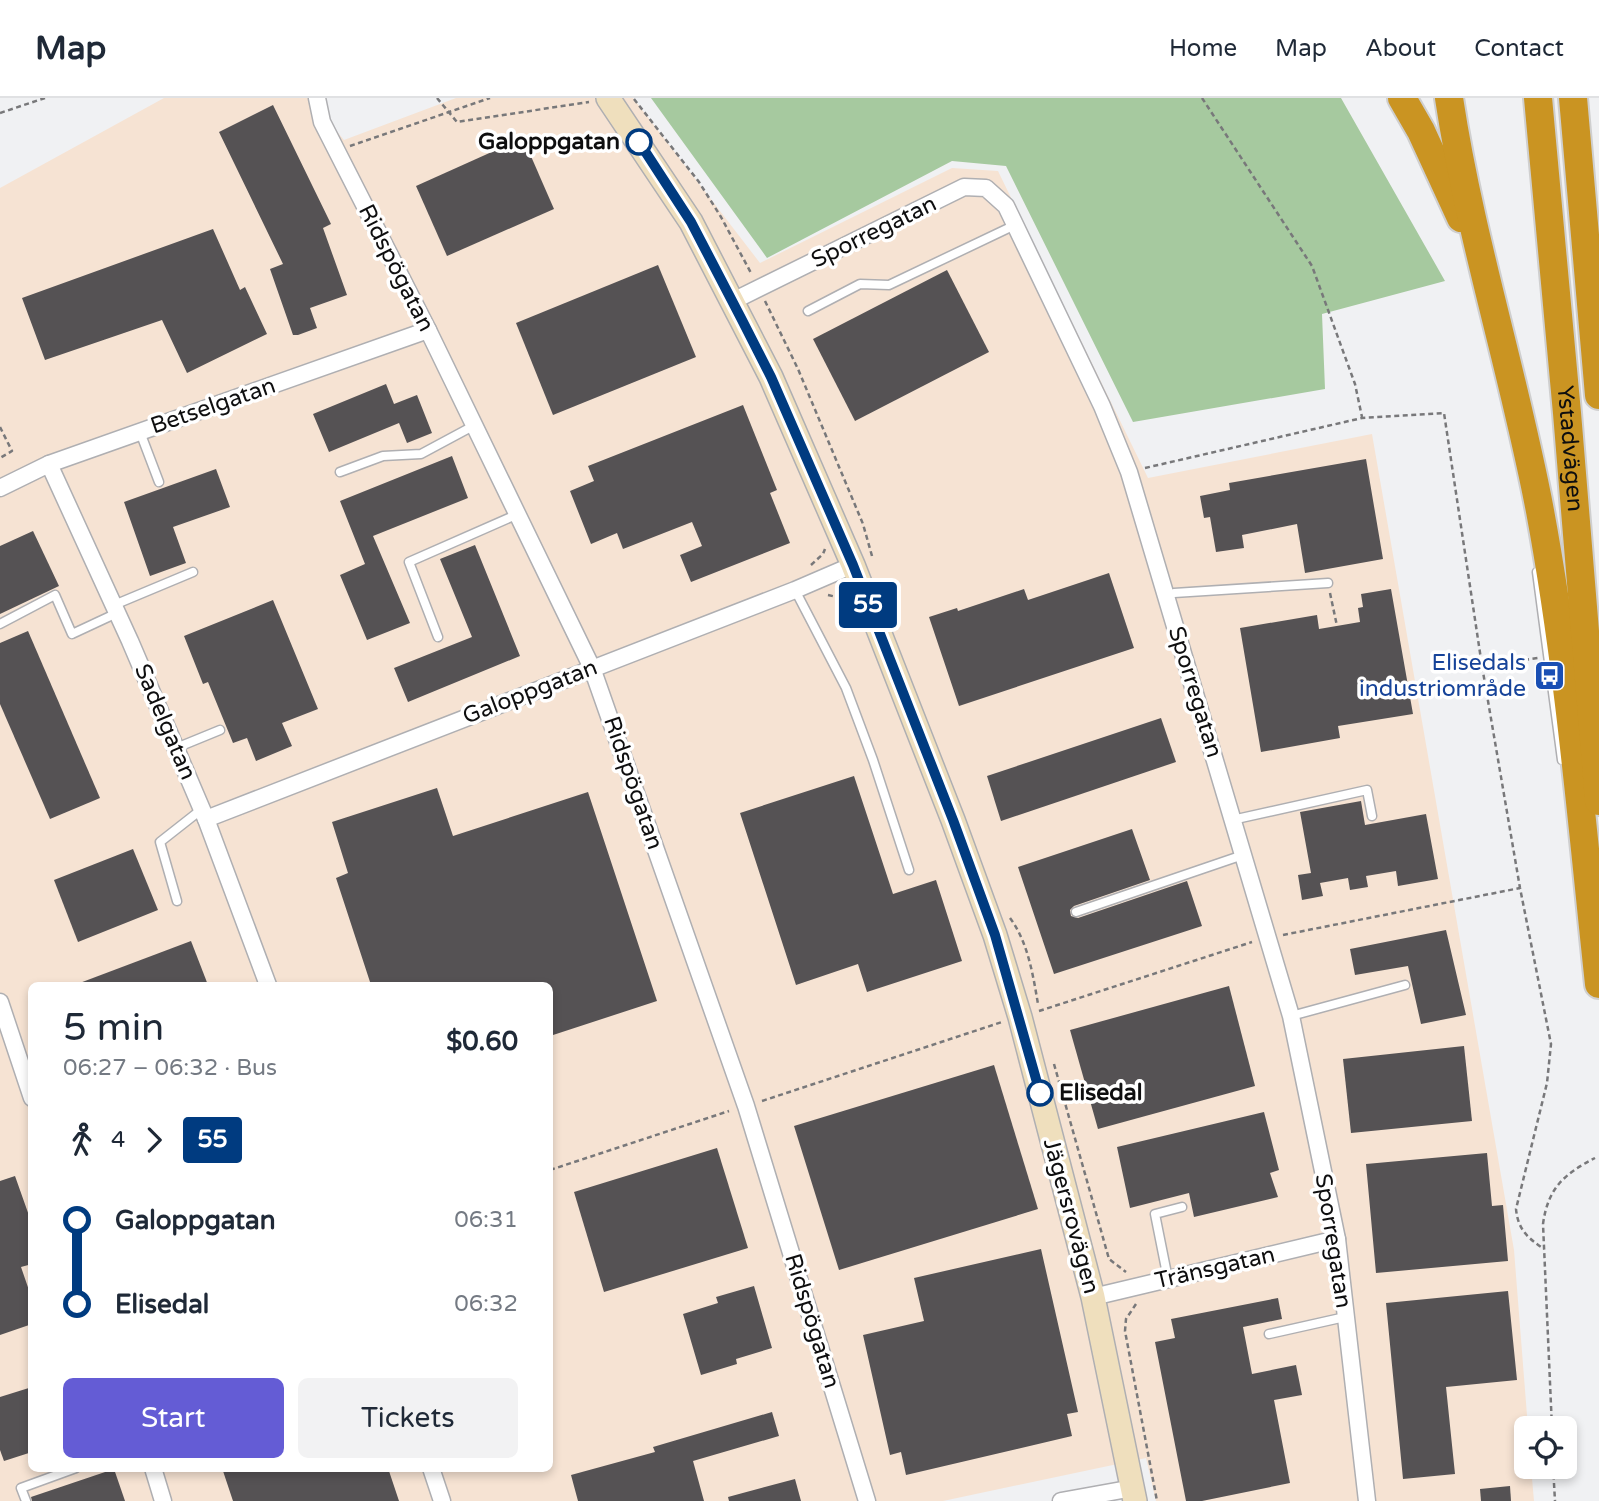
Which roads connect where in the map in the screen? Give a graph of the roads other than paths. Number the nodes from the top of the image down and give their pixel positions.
1 (317, 98) edge
2 (1402, 98) edge
3 (1449, 98) edge
4 (1538, 98) edge
5 (1573, 98) edge
6 (600, 100) edge
7 (1015, 225) junction
8 (733, 301) junction
9 (1492, 304) junction
10 (808, 311) dead end
11 (428, 330) junction
12 (1599, 395) edge
13 (1521, 423) junction
14 (475, 425) junction
15 (140, 432) junction
16 (49, 464) junction
17 (340, 472) dead end
18 (159, 482) dead end
19 (0, 488) edge
20 (518, 514) junction
21 (1533, 524) dead end
22 (1536, 562) dead end
23 (853, 565) junction
24 (193, 572) dead end
25 (1328, 583) road end
26 (795, 590) junction
27 (1166, 597) junction
28 (116, 609) junction
29 (0, 624) edge
30 (438, 637) dead end
31 (592, 668) junction
32 (220, 730) dead end
33 (176, 748) junction
34 (1564, 771) dead end
35 (1599, 801) edge
36 (1571, 808) dead end
37 (204, 814) junction
38 (1372, 816) dead end
39 (1233, 820) junction
40 (1243, 855) junction
41 (909, 870) dead end
42 (177, 901) dead end
43 (1076, 912) dead end
44 (267, 982) edge
45 (1599, 984) edge
46 (1405, 985) dead end
47 (1599, 997) edge
48 (0, 1002) edge
49 (1291, 1016) junction
50 (28, 1086) edge
51 (1182, 1207) dead end
52 (1337, 1239) junction
53 (1168, 1279) junction
54 (1093, 1297) junction
55 (1345, 1317) junction
56 (1269, 1334) dead end
57 (65, 1472) edge
58 (154, 1472) edge
59 (432, 1472) edge
60 (1134, 1494) edge
61 (26, 1501) edge
62 (163, 1501) edge
63 (442, 1501) edge
64 (867, 1501) edge
65 (1060, 1501) edge
66 (1367, 1501) edge

1 - 11 street, Ridspögatan
2 - 9 highway
3 - 9 highway
4 - 35 highway, Ystadvägen
5 - 12 highway, Ystadvägen
6 - 8 street, Jägersrovägen
7 - 8 street, Sporregatan
7 - 10 lane
7 - 27 street, Sporregatan
8 - 23 street, Jägersrovägen
9 - 13 highway
11 - 14 street, Ridspögatan
11 - 15 street, Betselgatan
13 - 21 lane, Ystadvägen
13 - 45 highway
14 - 17 lane
14 - 20 street, Ridspögatan
15 - 16 street, Betselgatan
15 - 18 lane
16 - 19 street, Betselgatan
16 - 28 street, Sadelgatan
20 - 30 lane
20 - 31 street, Ridspögatan
22 - 34 lane
23 - 26 street, Galoppgatan
23 - 54 street, Jägersrovägen
24 - 28 lane
25 - 27 lane
26 - 31 street, Galoppgatan
26 - 41 lane
27 - 39 street, Sporregatan
28 - 29 lane
28 - 33 street, Sadelgatan
31 - 37 street, Galoppgatan
31 - 64 street, Ridspögatan
32 - 33 lane
33 - 37 street, Sadelgatan
36 - 47 lane
37 - 42 lane
37 - 44 street, Sadelgatan
38 - 39 lane
39 - 40 street, Sporregatan
40 - 43 lane
40 - 49 street, Sporregatan
46 - 49 lane
48 - 50 street
49 - 52 street, Sporregatan
51 - 53 lane
52 - 53 street, Tränsgatan
52 - 55 street, Sporregatan
53 - 54 street, Tränsgatan
54 - 60 street, Jägersrovägen
55 - 56 lane
55 - 66 street, Sporregatan
57 - 61 lane
58 - 62 street
59 - 63 street
60 - 65 street

